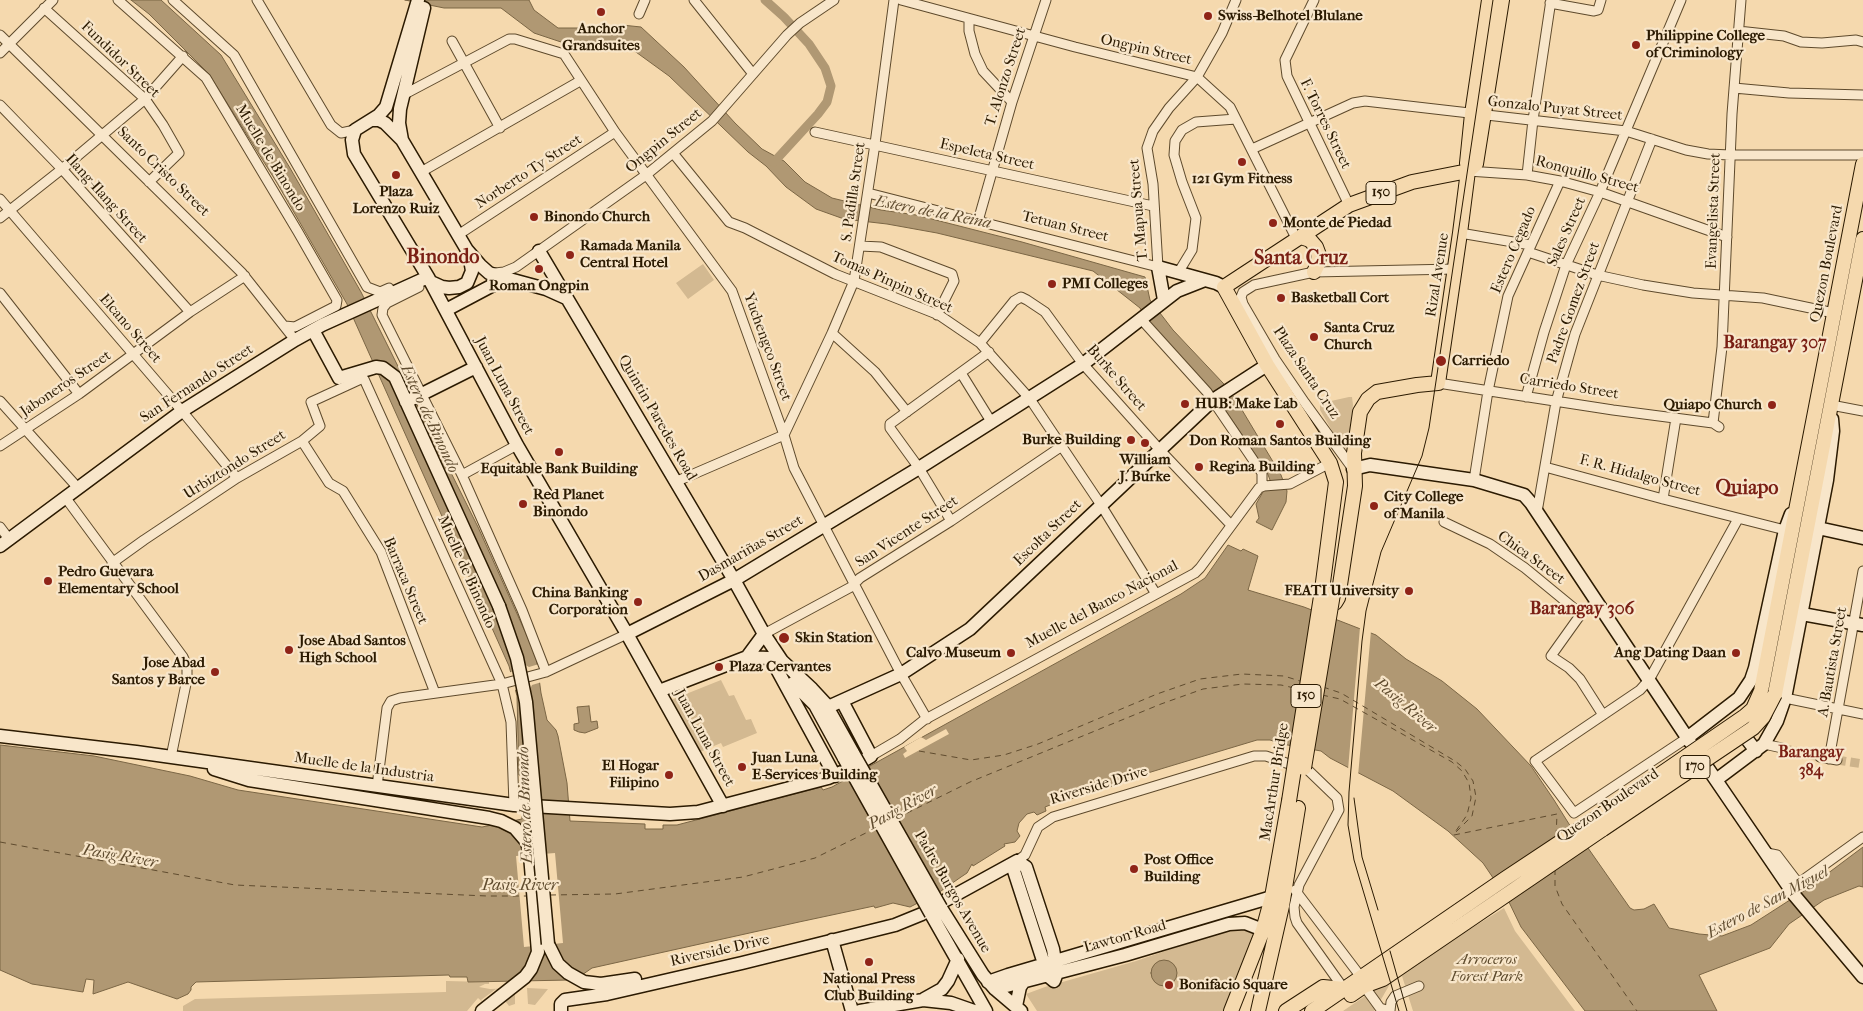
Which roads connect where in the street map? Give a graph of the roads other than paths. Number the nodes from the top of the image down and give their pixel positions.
1 (53, 0) edge
2 (118, 0) edge
3 (173, 0) edge
4 (257, 0) edge
5 (645, 0) edge
6 (694, 0) edge
7 (834, 0) edge
8 (894, 0) edge
9 (901, 0) edge
10 (1046, 0) edge
11 (1236, 0) edge
12 (1314, 0) edge
13 (1489, 0) edge
14 (1502, 0) edge
15 (1600, 0) edge
16 (1681, 0) edge
17 (1740, 0) edge
18 (421, 2) edge
19 (1550, 2) edge
20 (44, 8) junction
21 (639, 14) dead end
22 (968, 19) junction
23 (1738, 31) junction
24 (0, 34) edge
25 (1034, 36) junction
26 (452, 42) dead end
27 (1863, 42) edge
28 (10, 44) junction
29 (0, 53) edge
30 (183, 56) junction
31 (464, 63) junction
32 (753, 74) junction
33 (1197, 77) junction
34 (580, 81) junction
35 (1734, 88) junction
36 (403, 95) junction
37 (1863, 95) edge
38 (145, 99) junction
39 (1012, 102) junction
40 (0, 105) edge
41 (1478, 115) junction
42 (1236, 119) junction
43 (372, 120) junction
44 (1533, 120) junction
45 (1309, 122) junction
46 (500, 128) junction
47 (355, 130) junction
48 (1626, 131) junction
49 (615, 132) junction
50 (815, 132) dead end
51 (102, 136) junction
52 (1652, 139) junction
53 (402, 140) junction
54 (875, 144) junction
55 (1252, 149) junction
56 (673, 153) junction
57 (1730, 155) junction
58 (1863, 155) edge
59 (1863, 164) edge
60 (62, 170) junction
61 (991, 170) junction
62 (1468, 171) junction
63 (421, 172) junction
64 (646, 174) junction
65 (1527, 175) junction
66 (1560, 181) junction
67 (148, 182) junction
68 (1600, 192) junction
69 (868, 193) junction
70 (0, 198) edge
71 (1627, 202) junction
72 (1349, 205) junction
73 (1153, 206) junction
74 (10, 210) junction
75 (0, 218) edge
76 (978, 222) junction
77 (1460, 233) junction
78 (458, 235) junction
79 (1727, 237) junction
80 (1299, 239) junction
81 (1863, 239) edge
82 (860, 246) junction
83 (1530, 248) junction
84 (467, 250) junction
85 (539, 251) junction
86 (1566, 266) junction
87 (1158, 267) junction
88 (1455, 269) junction
89 (1314, 272) junction
90 (489, 273) junction
91 (1178, 273) junction
92 (1598, 275) junction
93 (245, 276) junction
94 (429, 279) junction
95 (1205, 280) junction
96 (516, 281) junction
97 (854, 281) junction
98 (1224, 287) junction
99 (0, 294) edge
100 (1725, 295) junction
101 (566, 298) junction
102 (446, 310) junction
103 (1152, 311) junction
104 (190, 312) junction
105 (1834, 313) junction
106 (937, 315) junction
107 (285, 326) junction
108 (319, 327) junction
109 (832, 333) junction
110 (295, 340) junction
111 (980, 343) junction
112 (989, 352) junction
113 (134, 354) junction
114 (1271, 362) junction
115 (1083, 364) junction
116 (476, 367) junction
117 (961, 373) junction
118 (342, 383) junction
119 (1438, 383) junction
120 (1488, 391) junction
121 (79, 394) junction
122 (1526, 397) junction
123 (415, 398) junction
124 (1030, 399) junction
125 (1215, 399) junction
126 (0, 401) edge
127 (1556, 402) junction
128 (1831, 405) junction
129 (182, 411) junction
130 (907, 412) junction
131 (1863, 412) edge
132 (1676, 418) junction
133 (992, 423) junction
134 (1716, 425) joint
135 (25, 428) junction
136 (784, 434) junction
137 (302, 441) junction
138 (517, 445) junction
139 (0, 446) edge
140 (1062, 446) junction
141 (1160, 450) junction
142 (1330, 464) junction
143 (1545, 467) junction
144 (919, 468) junction
145 (1353, 468) junction
146 (462, 475) junction
147 (237, 478) junction
148 (1474, 480) junction
149 (675, 482) junction
150 (1264, 486) junction
151 (78, 488) junction
152 (1801, 488) junction
153 (65, 497) junction
154 (1663, 499) junction
155 (1101, 505) junction
156 (1537, 512) junction
157 (1738, 518) junction
158 (951, 521) junction
159 (1444, 522) dead end
160 (1231, 525) junction
161 (823, 526) junction
162 (0, 527) edge
163 (1818, 528) junction
164 (1785, 530) junction
165 (1863, 538) edge
166 (4, 543) edge
167 (112, 563) junction
168 (1863, 571) edge
169 (734, 580) junction
170 (855, 584) junction
171 (1156, 594) junction
172 (1326, 596) junction
173 (1597, 603) junction
174 (1581, 614) junction
175 (1802, 614) junction
176 (1858, 624) edge
177 (627, 634) junction
178 (764, 634) junction
179 (747, 657) junction
180 (776, 668) junction
181 (543, 672) junction
182 (901, 674) junction
183 (1649, 680) junction
184 (506, 683) junction
185 (659, 691) junction
186 (435, 694) junction
187 (1774, 694) junction
188 (842, 701) junction
189 (828, 708) junction
190 (1838, 709) junction
191 (1863, 714) edge
192 (1603, 715) junction
193 (927, 718) junction
194 (0, 736) edge
195 (1746, 738) dead end
196 (1688, 740) junction
197 (1733, 747) dead end
198 (1760, 748) junction
199 (1782, 748) tunnel mouth
200 (849, 756) junction
201 (869, 757) joint
202 (176, 758) junction
203 (1829, 758) dead end
204 (1742, 761) junction
205 (1289, 764) dead end
206 (1707, 767) dead end
207 (1309, 771) dead end
208 (1716, 780) junction
209 (377, 786) junction
210 (1294, 802) junction
211 (519, 805) junction
212 (723, 806) junction
213 (1863, 837) edge
214 (1767, 853) junction
215 (1017, 861) junction
216 (1291, 889) junction
217 (1272, 897) junction
218 (935, 909) junction
219 (1263, 930) junction
220 (832, 940) junction
221 (774, 955) junction
222 (958, 959) junction
223 (974, 963) junction
224 (1052, 969) junction
225 (1008, 975) junction
226 (1863, 977) edge
227 (1025, 980) junction
228 (1363, 982) junction
229 (992, 986) junction
230 (1419, 986) dead end
231 (1344, 989) junction
232 (923, 1000) junction
233 (1018, 1008) edge
234 (1380, 1010) edge
235 (482, 1011) edge
236 (561, 1011) edge
237 (852, 1011) edge
238 (860, 1011) edge
239 (974, 1011) edge
240 (986, 1011) edge
241 (1231, 1011) edge
242 (1258, 1011) edge
243 (1286, 1011) edge
244 (1312, 1011) edge
245 (1328, 1011) edge
246 (1390, 1011) edge

1 - 20 street
2 - 30 street, Muelle de Binondo
3 - 94 street, Muelle de Binondo
4 - 47 street
5 - 21 street
6 - 32 street
7 - 32 street, Ongpin Street
8 - 54 street, S. Padilla Street
9 - 22 street, Ongpin Street
10 - 25 street, T. Alonzo Street
11 - 33 street, T. Mapua Street
12 - 45 street, F. Torres Street
13 - 41 main road, Rizal Avenue
14 - 41 main road, Rizal Avenue
15 - 19 street
16 - 48 street, Sales Street
17 - 23 street, Evangelista Street
18 - 36 street
18 - 43 street
19 - 44 street
20 - 28 street
20 - 38 street, Fundidor Street
22 - 25 street, Ongpin Street
22 - 39 street
23 - 27 street
23 - 35 street, Evangelista Street
24 - 28 street, Santo Cristo Street
25 - 33 street, Ongpin Street
25 - 39 street, T. Alonzo Street
26 - 31 street
28 - 29 street
28 - 51 street, Santo Cristo Street
30 - 38 street
30 - 107 street, Muelle de Binondo
31 - 34 street, Yuchengco Street
31 - 36 street
31 - 46 street
32 - 56 street, Ongpin Street
33 - 42 street, Ongpin Street
33 - 73 street, T. Mapua Street
34 - 46 street
34 - 49 street, Yuchengco Street
35 - 37 street
35 - 57 street, Evangelista Street
36 - 53 street
38 - 51 street
38 - 67 street, Fundidor Street
39 - 61 street, T. Alonzo Street
40 - 60 street, Ilang-Ilang Street
41 - 44 street, Gonzalo Puyat Street
41 - 45 street, Gonzalo Puyat Street
41 - 62 main road, Rizal Avenue
42 - 55 street, Ongpin Street
42 - 91 street
43 - 47 street
43 - 53 street
44 - 48 street, Gonzalo Puyat Street
44 - 65 street
45 - 55 street, Gonzalo Puyat Street
45 - 72 street, F. Torres Street
46 - 63 street
47 - 94 street, Juan Luna Street
48 - 52 street, Gonzalo Puyat Street
48 - 68 street, Sales Street
49 - 64 street, Yuchengco Street
49 - 78 street, Norberto Ty Street
50 - 54 street, Espeleta Street
51 - 60 street
51 - 67 street, Santo Cristo Street
52 - 57 street, Gonzalo Puyat Street
52 - 71 street, Padre Gomez Street
53 - 63 street
54 - 61 street, Espeleta Street
54 - 69 street, S. Padilla Street
55 - 80 street, Ongpin Street
56 - 64 street, Ongpin Street
56 - 97 street, Tomas Pinpin Street
57 - 58 street, Gonzalo Puyat Street
57 - 79 street, Evangelista Street
59 - 105 main road, Quezon Boulevard / 170
60 - 74 street
60 - 104 street, Ilang-Ilang Street
61 - 73 street, Espeleta Street
61 - 76 street, T. Alonzo Street
62 - 65 street, Ronquillo Street
62 - 72 main road, Ronquillo Street / 150
62 - 77 main road, Rizal Avenue
63 - 78 street
64 - 85 street, Ongpin Street
64 - 136 street, Yuchengco Street
65 - 66 street, Ronquillo Street
66 - 68 street, Ronquillo Street
66 - 83 street, Estero Cegado
67 - 93 street, Santo Cristo Street
68 - 71 street, Ronquillo Street
68 - 86 street, Sales Street
69 - 76 street, Tetuan Street
69 - 82 street, S. Padilla Street
70 - 74 street, Elcano Street
71 - 79 street, Ronquillo Street
71 - 92 street, Padre Gomez Street
72 - 80 main road, Ronquillo Street / 150
73 - 87 street, T. Mapua Street
74 - 75 street
74 - 113 street, Elcano Street
76 - 87 street, Tetuan Street
77 - 83 street
77 - 88 main road, Rizal Avenue
78 - 84 street
79 - 100 street, Evangelista Street
80 - 89 main road
80 - 98 main road, Ronquillo Street / 150
81 - 128 main road, Quezon Boulevard / 170
82 - 97 street, S. Padilla Street
82 - 106 street
83 - 86 street
83 - 120 street, Estero Cegado
84 - 90 street
84 - 94 street
85 - 90 street, Ongpin Street
85 - 101 street, Quintin Paredes Road
86 - 92 street
86 - 122 street, Sales Street
87 - 91 street, Tetuan Street
87 - 103 street
88 - 89 street
88 - 119 main road, Rizal Avenue
89 - 114 street, Plaza Santa Cruz
90 - 96 street
91 - 95 street, Tetuan Street
92 - 100 street
92 - 127 street, Padre Gomez Street
93 - 104 street, Jaboneros Street
93 - 107 street, Santo Cristo Street
94 - 102 street, Juan Luna Street
94 - 108 street, San Fernando Street
94 - 123 street
95 - 98 street, Tetuan Street
95 - 103 street, Dasmariñas Street
96 - 101 street
96 - 102 street
97 - 106 street, Tomas Pinpin Street
97 - 109 street, S. Padilla Street
98 - 114 main road, Plaza Santa Cruz / 150
99 - 121 street
100 - 105 street
100 - 134 street, Evangelista Street
101 - 149 street, Quintin Paredes Road
102 - 116 street, Juan Luna Street
103 - 115 street, Dasmariñas Street
103 - 125 street
104 - 113 street, Jaboneros Street
105 - 152 main road, Quezon Boulevard / 170
106 - 111 street, Tomas Pinpin Street
107 - 110 street, Santo Cristo Street
108 - 110 street, San Fernando Street
108 - 118 street
109 - 130 street
109 - 136 street, S. Padilla Street
110 - 129 street, San Fernando Street
111 - 112 street, Tomas Pinpin Street
111 - 115 street, Burke Street
112 - 117 street
112 - 124 street, Tomas Pinpin Street
113 - 121 street, Jaboneros Street
113 - 129 street, Elcano Street
114 - 125 street, Escolta Street
114 - 142 main road, Plaza Santa Cruz / 150
114 - 145 street, Plaza Santa Cruz
115 - 124 street, Dasmariñas Street
115 - 141 street, Burke Street
116 - 123 street
116 - 138 street, Juan Luna Street
117 - 130 street
117 - 133 street
118 - 123 street
118 - 137 street, Urbiztondo Street
118 - 184 street, Muelle de Binondo
119 - 120 street, Carriedo Street
119 - 145 main road, Carriedo Street / 150
120 - 122 street, Carriedo Street
120 - 148 street, Estero Cegado
121 - 135 street, Jaboneros Street
122 - 127 street, Carriedo Street
123 - 146 street
123 - 221 street, bridge
124 - 133 street, Dasmariñas Street
124 - 140 street, Tomas Pinpin Street
125 - 141 street, Escolta Street
125 - 150 street
126 - 135 street
127 - 132 street, Carriedo Street
127 - 143 street, Padre Gomez Street
128 - 131 street
128 - 163 street, Quezon Boulevard
128 - 187 main road, Quezon Boulevard / 170
129 - 147 street, Elcano Street
129 - 151 street, San Fernando Street
130 - 144 street
132 - 134 street, Carriedo Street
132 - 154 street
133 - 144 street, Dasmariñas Street
135 - 139 street, Jaboneros Street
135 - 151 street
136 - 149 street
136 - 161 street, Yuchengco Street
137 - 147 street, Urbiztondo Street
137 - 186 street, Barraca Street
138 - 146 street
138 - 177 street, Juan Luna Street
140 - 155 street, Tomas Pinpin Street
140 - 158 street, San Vicente Street
141 - 155 street, Escolta Street
141 - 160 street, Burke Street
142 - 150 street
142 - 172 main road, MacArthur Bridge / 150
143 - 154 street, F. R. Hidalgo Street
143 - 156 street, Padre Gomez Street
144 - 158 street
144 - 161 street, Dasmariñas Street
145 - 148 street
145 - 172 main road, MacArthur Bridge / 150
146 - 181 street
147 - 167 street, Urbiztondo Street
148 - 156 street
149 - 169 street, Quintin Paredes Road
150 - 160 street, Muelle del Banco Nacional
151 - 153 street, San Fernando Street
152 - 164 street, Quezon Boulevard
152 - 187 main road, Quezon Boulevard / 170
153 - 166 street, San Fernando Street
153 - 167 street
154 - 157 street, F. R. Hidalgo Street
155 - 171 street, Tomas Pinpin Street
155 - 182 street, Escolta Street
156 - 173 street
157 - 164 street, F. R. Hidalgo Street
157 - 183 street
158 - 170 street, San Vicente Street
159 - 174 street, Chica Street
160 - 171 street, Muelle del Banco Nacional
161 - 169 street, Dasmariñas Street
161 - 170 street, Yuchengco Street
162 - 166 street
163 - 165 street
163 - 175 street, Quezon Boulevard
164 - 196 street, Quezon Boulevard
167 - 202 street
168 - 176 street, A. Bautista Street
169 - 177 street, Dasmariñas Street
169 - 178 street, Quintin Paredes Road
170 - 178 street, San Vicente Street
170 - 182 street, Yuchengco Street
171 - 193 street, Muelle del Banco Nacional
172 - 210 main road, MacArthur Bridge / 150, bridge
173 - 174 street
173 - 183 street
174 - 192 street
175 - 176 street
175 - 187 street, Quezon Boulevard
176 - 190 street, A. Bautista Street
177 - 181 street, Dasmariñas Street
177 - 185 street, Juan Luna Street
178 - 179 street
178 - 189 street, Quintin Paredes Road
179 - 180 street
179 - 185 street
180 - 200 street
180 - 212 street
181 - 184 street, Dasmariñas Street
182 - 188 street, Escolta Street
182 - 193 street, Yuchengco Street
183 - 192 street
183 - 196 street
184 - 186 street, Dasmariñas Street
184 - 211 street, Muelle de Binondo
185 - 212 street, Juan Luna Street
186 - 209 street, Dasmariñas Street
187 - 190 street
187 - 198 street, Quezon Boulevard
187 - 228 main road, Quezon Boulevard / 170, bridge
188 - 189 street, Escolta Street
188 - 201 street
189 - 200 street, Quintin Paredes Road
190 - 191 street
190 - 203 street, A. Bautista Street
192 - 196 street
193 - 201 street, Muelle del Banco Nacional
194 - 202 street, Muelle de la Industria
195 - 198 street
197 - 204 street
198 - 199 street
198 - 204 street, Quezon Boulevard
200 - 218 street, Padre Burgos Avenue, bridge
202 - 209 street, Muelle de la Industria
202 - 235 street
204 - 208 street, Quezon Boulevard
205 - 215 street, Riverside Drive
206 - 208 street
207 - 216 street
208 - 214 street
209 - 211 street, Muelle de la Industria
210 - 216 main road, MacArthur Bridge / 150
210 - 217 main road, MacArthur Bridge / 150
211 - 212 street, Muelle de la Industria
213 - 214 street
214 - 226 street
215 - 218 street, Riverside Drive
215 - 224 street
216 - 228 street
216 - 231 street
216 - 242 main road, MacArthur Bridge / 150
217 - 219 main road, MacArthur Bridge / 150
217 - 224 street, Lawton Road
218 - 220 street, Riverside Drive
218 - 222 street, Padre Burgos Avenue
218 - 223 street, Padre Burgos Avenue
219 - 224 street, Lawton Road
219 - 241 main road, MacArthur Bridge / 150
220 - 221 street, Riverside Drive
220 - 237 street
221 - 236 street, Riverside Drive
222 - 232 street
222 - 240 street, Padre Burgos Avenue
223 - 225 street
223 - 229 street, Padre Burgos Avenue
224 - 225 street, Lawton Road
224 - 227 street, Lawton Road
225 - 229 street, Lawton Road
227 - 229 street, Lawton Road
227 - 233 street
228 - 231 main road, Quezon Boulevard / 170
228 - 234 street
228 - 245 main road, Quezon Boulevard / 170
229 - 233 street, Padre Burgos Avenue
230 - 246 street
231 - 243 main road
231 - 244 main road, Quezon Boulevard / 170
232 - 238 street
232 - 239 street
234 - 246 street

